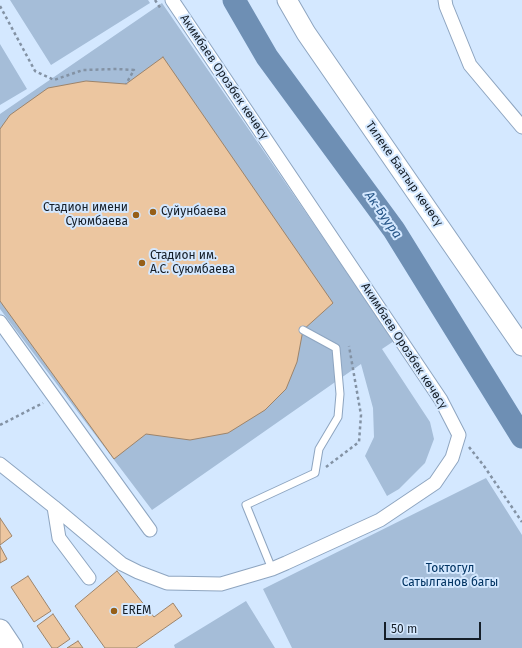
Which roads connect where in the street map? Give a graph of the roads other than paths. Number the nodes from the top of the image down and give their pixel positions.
1 (172, 0) edge
2 (287, 0) edge
3 (445, 0) edge
4 (522, 127) edge
5 (0, 322) edge
6 (303, 330) dead end
7 (522, 346) edge
8 (0, 464) edge
9 (54, 507) junction
10 (150, 530) dead end
11 (272, 569) junction
12 (89, 578) dead end
13 (0, 630) edge
14 (12, 648) edge

1 - 11 street, Акимбаев Орозбек көчөсү
2 - 7 street, Тилеке Баатыр көчөсү
3 - 4 street
5 - 10 street
6 - 11 lane
8 - 9 street
9 - 11 street
9 - 12 street
13 - 14 main road

